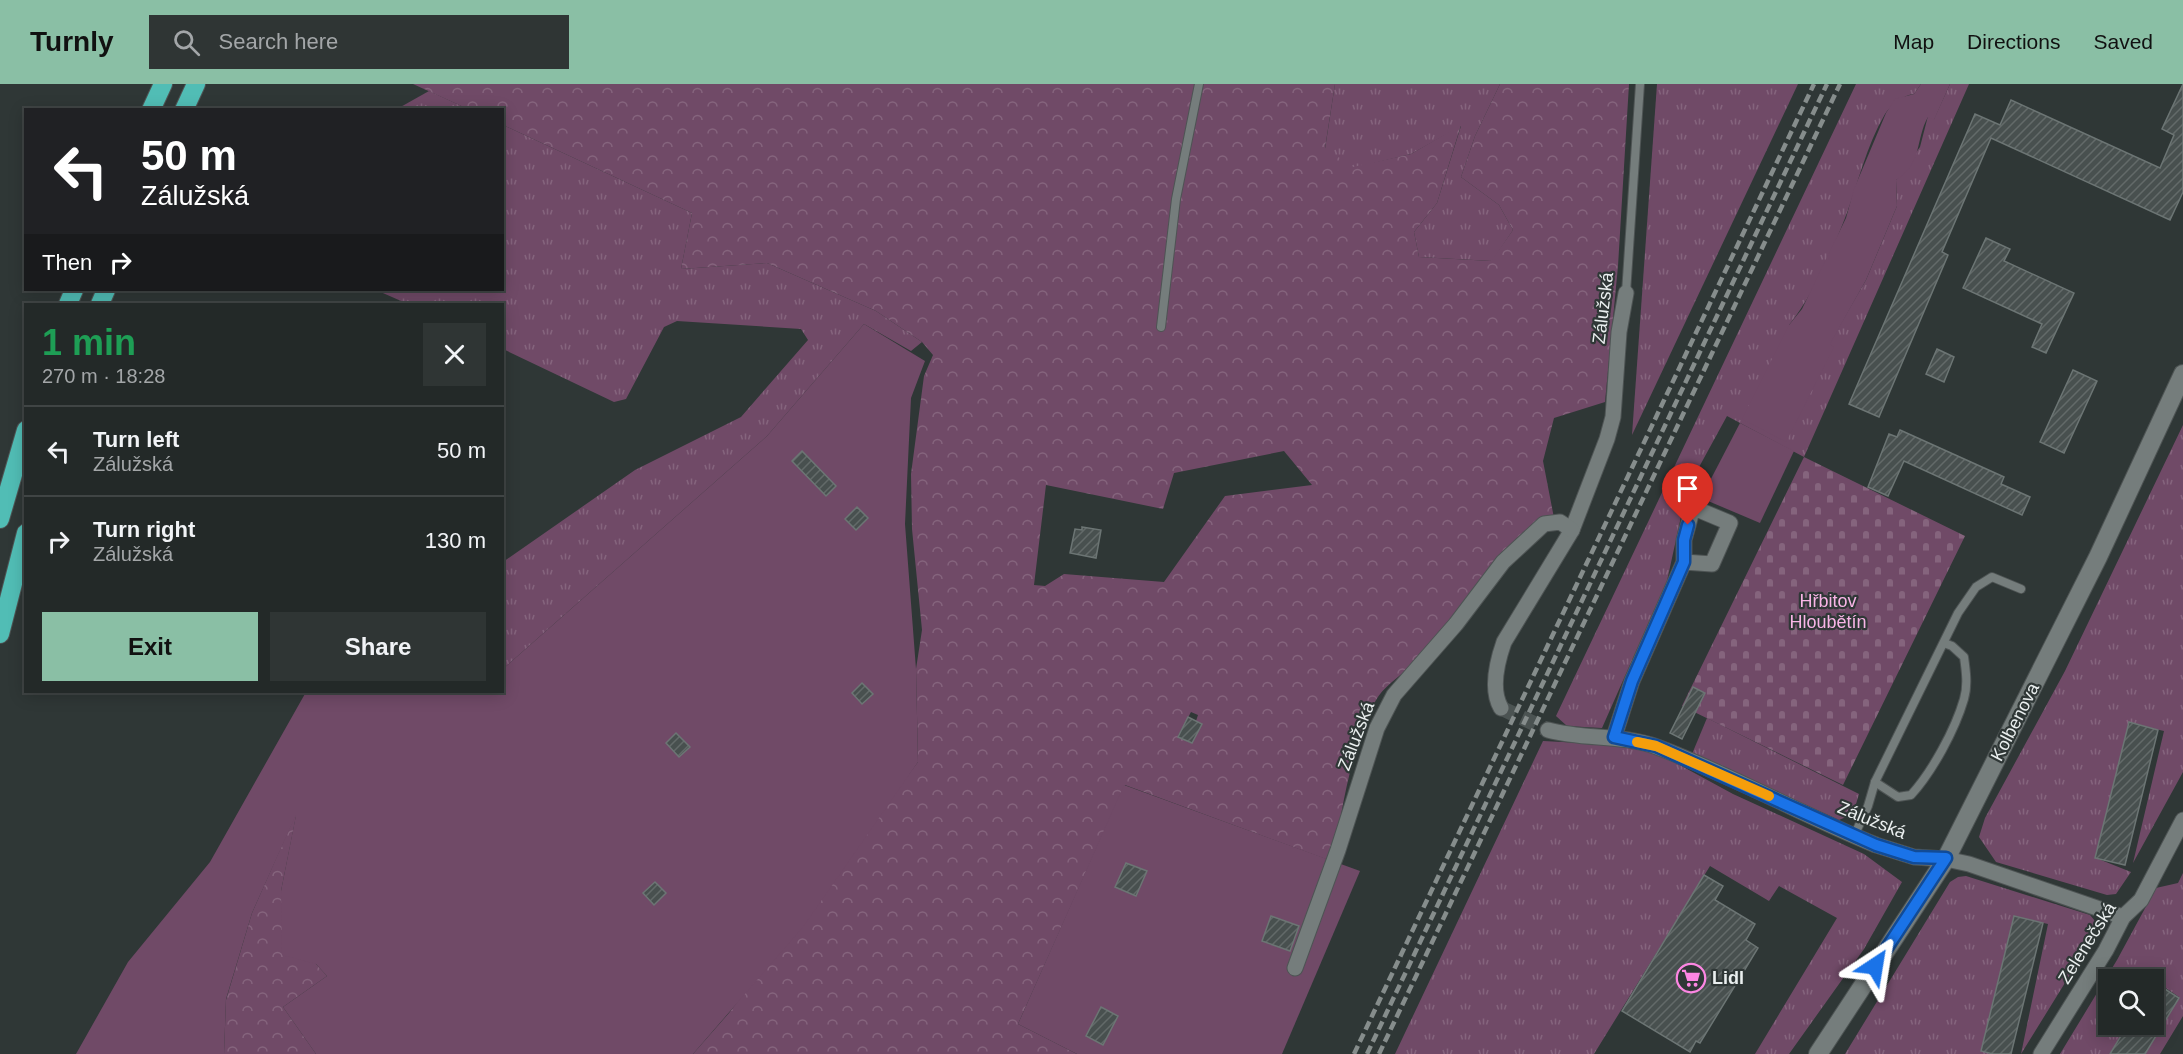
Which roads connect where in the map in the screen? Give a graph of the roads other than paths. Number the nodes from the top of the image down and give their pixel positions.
1 (163, 84) edge
2 (196, 84) edge
3 (1199, 84) edge
4 (1640, 84) edge
5 (152, 108) edge
6 (185, 108) edge
7 (1626, 293) joint
8 (1161, 327) dead end
9 (2183, 374) edge
10 (24, 437) edge
11 (0, 519) edge
12 (1572, 530) junction
13 (24, 541) edge
14 (1684, 562) dead end
15 (2021, 589) dead end
16 (0, 634) edge
17 (1944, 644) junction
18 (1501, 708) dead end
19 (1548, 730) tunnel mouth
20 (1614, 737) junction
21 (1875, 782) junction
22 (2183, 820) edge
23 (1854, 836) junction
24 (1946, 858) junction
25 (2123, 916) junction
26 (1295, 969) dead end
27 (1818, 1054) edge
28 (2040, 1054) edge

1 - 5 highway
2 - 6 highway
3 - 8 lane
4 - 7 lane, Zálužská
7 - 12 street, Zálužská
9 - 24 main road, Kolbenova
10 - 11 highway
12 - 18 street, Zálužská
12 - 26 street, Zálužská
13 - 16 highway
14 - 20 street
15 - 17 lane
17 - 21 lane
17 - 21 lane
19 - 20 street, Zálužská
20 - 23 street, Zálužská
21 - 23 lane
22 - 25 street, Zelenečská
23 - 24 street, Zálužská
24 - 25 street, Zálužská
24 - 27 main road, Kolbenova
25 - 28 street, Zelenečská

